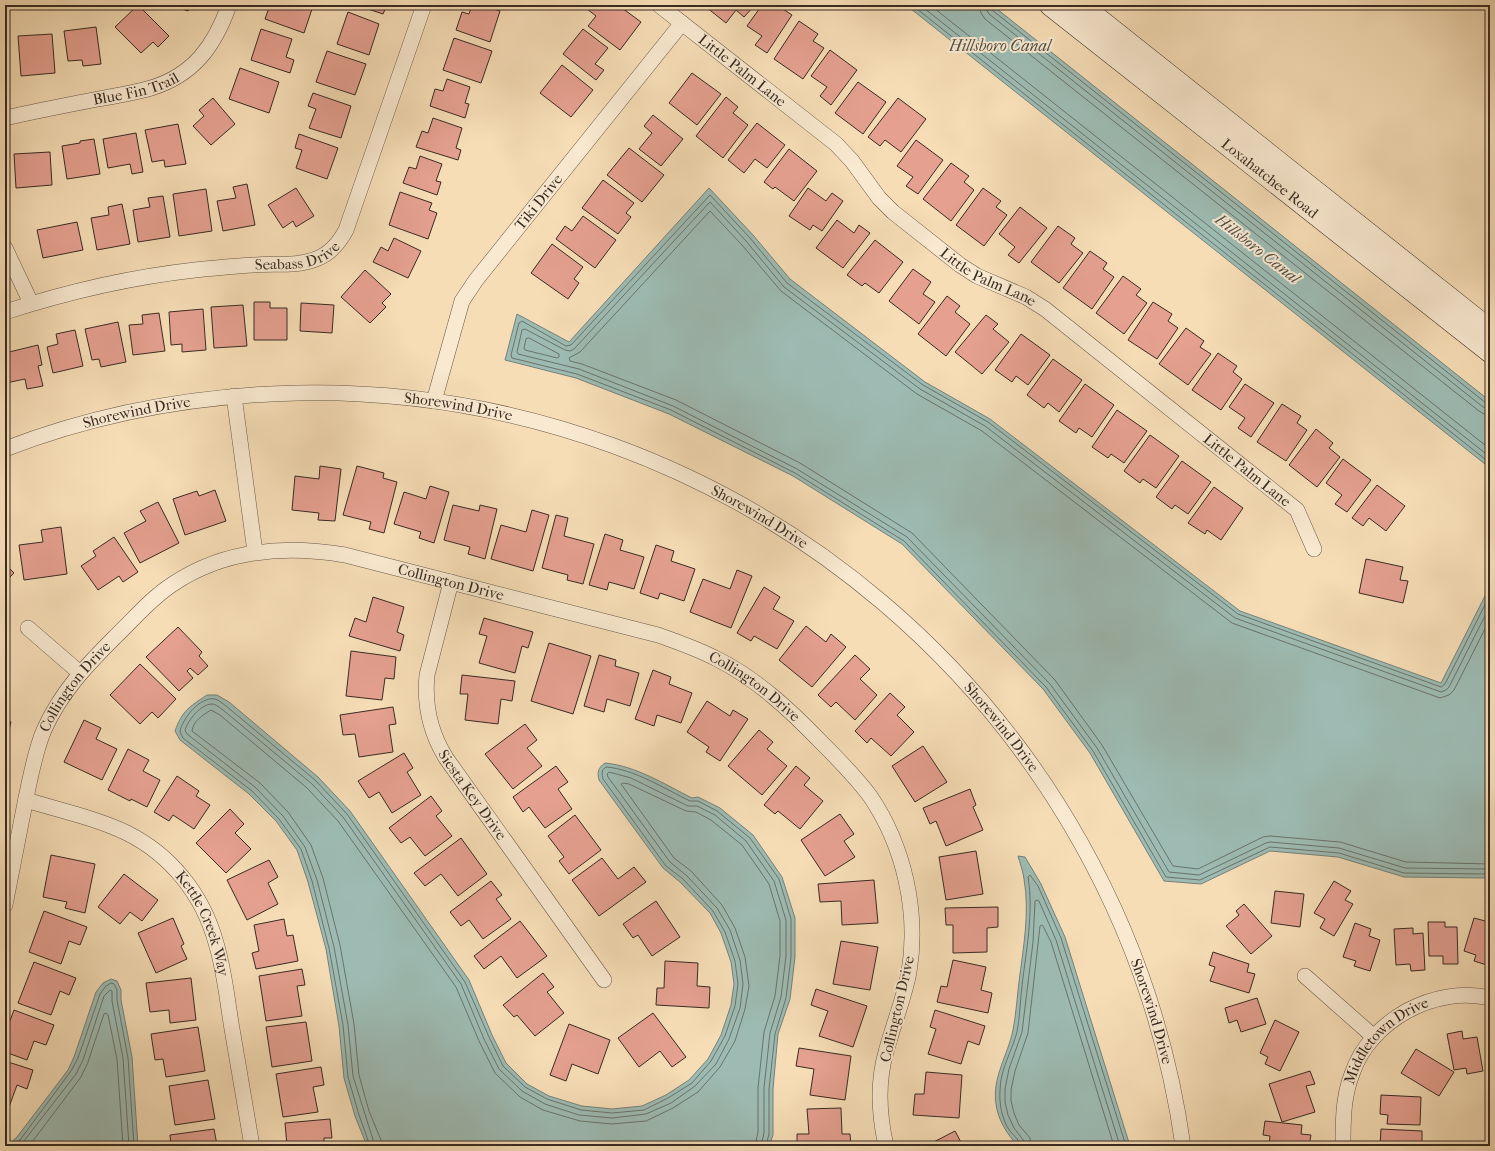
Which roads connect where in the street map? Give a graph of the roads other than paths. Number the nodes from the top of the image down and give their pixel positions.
1 (229, 5) edge
2 (424, 5) edge
3 (659, 5) edge
4 (1050, 5) edge
5 (1081, 5) edge
6 (682, 23) junction
7 (5, 118) edge
8 (5, 248) edge
9 (31, 304) junction
10 (5, 312) edge
11 (1490, 330) edge
12 (1490, 352) edge
13 (234, 396) junction
14 (434, 401) junction
15 (5, 449) edge
16 (1314, 549) dead end
17 (255, 552) junction
18 (451, 582) junction
19 (28, 628) dead end
20 (80, 673) junction
21 (26, 800) junction
22 (5, 905) edge
23 (1305, 976) dead end
24 (604, 980) dead end
25 (1490, 998) edge
26 (1374, 1037) junction
27 (252, 1146) edge
28 (886, 1146) edge
29 (1183, 1146) edge
30 (1343, 1146) edge

1 - 7 street, Blue Fin Trail
2 - 9 street, Seabass Drive
3 - 6 street, Little Palm Lane
4 - 12 main road, Loxahatchee Road
5 - 11 main road, Loxahatchee Road
6 - 14 street, Tiki Drive
6 - 16 street, Little Palm Lane
8 - 9 street
9 - 10 street, Seabass Drive
13 - 14 street, Shorewind Drive
13 - 15 street, Shorewind Drive
13 - 17 street
14 - 29 street, Shorewind Drive
17 - 18 street, Collington Drive
17 - 20 street, Collington Drive
18 - 24 street, Siesta Key Drive
18 - 28 street, Collington Drive
19 - 20 street
20 - 21 street, Collington Drive
21 - 22 street, Collington Drive
21 - 27 street, Kettle Creek Way
23 - 26 street
25 - 26 street, Middletown Drive
26 - 30 street, Middletown Drive

